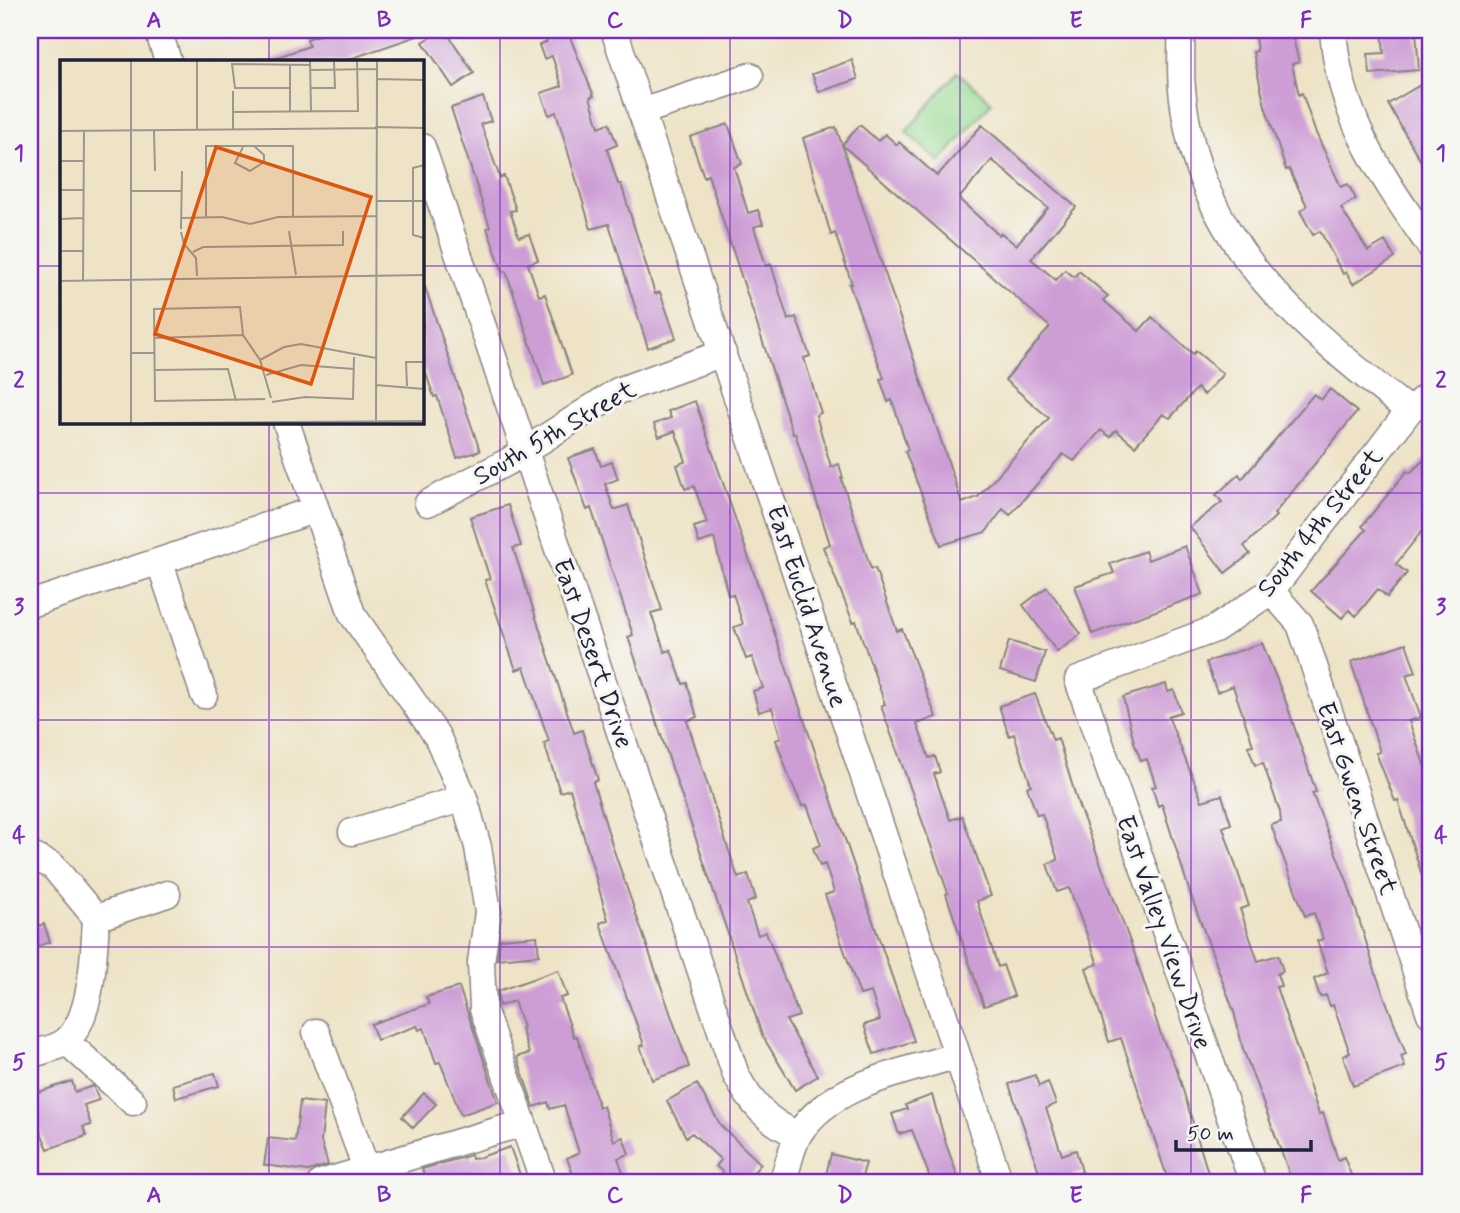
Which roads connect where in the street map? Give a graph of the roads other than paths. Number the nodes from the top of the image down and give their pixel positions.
1 (158, 30) edge
2 (614, 30) edge
3 (1181, 30) edge
4 (1333, 30) edge
5 (168, 60) edge
6 (750, 76) dead end
7 (641, 112) junction
8 (424, 153) edge
9 (1430, 246) edge
10 (723, 353) junction
11 (1430, 393) edge
12 (1409, 411) junction
13 (287, 424) edge
14 (525, 450) junction
15 (428, 503) dead end
16 (314, 510) junction
17 (160, 563) junction
18 (1270, 591) junction
19 (30, 604) edge
20 (1078, 680) joint
21 (204, 695) dead end
22 (464, 797) junction
23 (352, 832) dead end
24 (30, 855) edge
25 (167, 894) dead end
26 (96, 918) junction
27 (1430, 1014) edge
28 (316, 1032) dead end
29 (66, 1041) junction
30 (30, 1055) edge
31 (957, 1055) junction
32 (133, 1102) dead end
33 (523, 1122) junction
34 (798, 1135) junction
35 (366, 1168) junction
36 (321, 1183) edge
37 (544, 1183) edge
38 (782, 1183) edge
39 (1000, 1183) edge
40 (1253, 1183) edge

1 - 5 street
2 - 7 street, East Euclid Avenue
3 - 12 street
4 - 9 street
6 - 7 street
7 - 10 street, East Euclid Avenue
8 - 14 street, East Desert Drive
10 - 14 street, South 5th Street
10 - 31 street, East Euclid Avenue
11 - 12 street, South 4th Street
12 - 18 street, South 4th Street
13 - 16 street
14 - 15 street, South 5th Street
14 - 34 street, East Desert Drive
16 - 17 street
16 - 22 street
17 - 19 street
17 - 21 street
18 - 20 street, South 4th Street
18 - 27 street, East Gwen Street
20 - 40 street, East Valley View Drive
22 - 23 street
22 - 33 street
24 - 26 street
25 - 26 street
26 - 29 street
28 - 35 street
29 - 30 street
29 - 32 street
31 - 34 street
31 - 39 street, East Euclid Avenue
33 - 35 street
33 - 37 street
34 - 38 street
35 - 36 street

